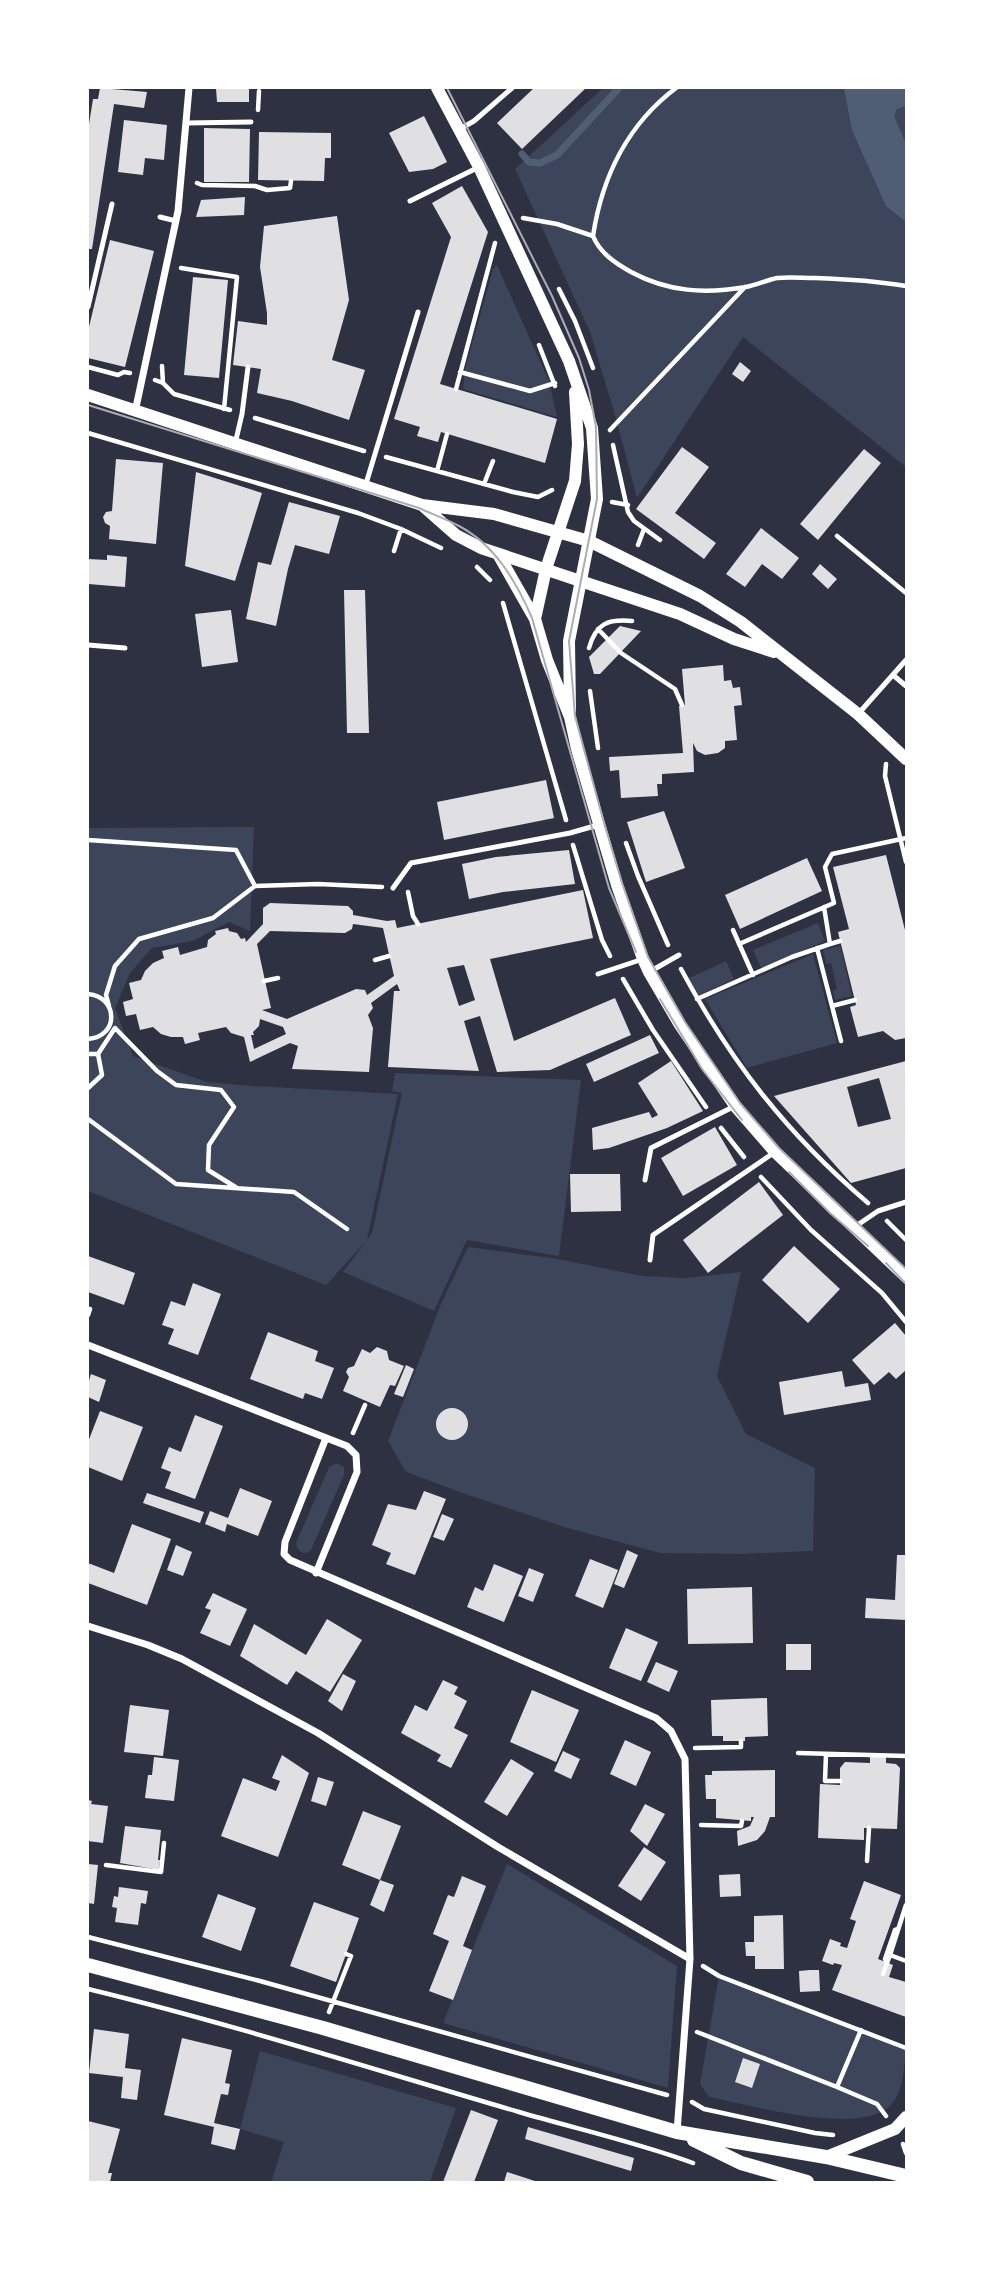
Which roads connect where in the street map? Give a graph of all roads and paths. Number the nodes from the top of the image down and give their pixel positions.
1 (189, 88) edge
2 (437, 88) edge
3 (510, 88) edge
4 (676, 88) edge
5 (251, 122) dead end
6 (186, 123) junction
7 (460, 129) junction
8 (479, 167) junction
9 (291, 181) dead end
10 (197, 183) dead end
11 (410, 201) dead end
12 (112, 204) dead end
13 (160, 217) dead end
14 (523, 218) dead end
15 (176, 221) junction
16 (593, 236) junction
17 (500, 251) dead end
18 (167, 265) junction
19 (906, 286) edge
20 (746, 287) junction
21 (88, 307) edge
22 (418, 312) dead end
23 (535, 336) dead end
24 (247, 367) dead end
25 (88, 368) edge
26 (573, 370) junction
27 (460, 372) junction
28 (144, 377) junction
29 (555, 383) junction
30 (456, 389) dead end
31 (88, 396) edge
32 (557, 396) dead end
33 (224, 409) junction
34 (135, 412) junction
35 (242, 414) junction
36 (610, 430) dead end
37 (88, 433) edge
38 (447, 434) dead end
39 (235, 444) junction
40 (375, 454) junction
41 (493, 461) dead end
42 (437, 471) junction
43 (484, 484) junction
44 (365, 486) junction
45 (548, 493) dead end
46 (422, 505) junction
47 (628, 512) dead end
48 (401, 529) junction
49 (557, 531) junction
50 (837, 536) dead end
51 (660, 540) dead end
52 (589, 541) junction
53 (428, 542) dead end
54 (394, 551) dead end
55 (498, 554) junction
56 (474, 564) dead end
57 (545, 569) junction
58 (489, 579) dead end
59 (580, 579) junction
60 (906, 593) edge
61 (503, 603) dead end
62 (536, 619) junction
63 (632, 621) dead end
64 (598, 629) junction
65 (88, 645) edge
66 (125, 648) dead end
67 (781, 654) junction
68 (587, 657) dead end
69 (906, 660) edge
70 (893, 675) junction
71 (589, 680) dead end
72 (906, 686) edge
73 (682, 705) dead end
74 (858, 714) junction
75 (570, 717) junction
76 (889, 743) junction
77 (599, 754) dead end
78 (906, 759) edge
79 (598, 825) junction
80 (570, 833) junction
81 (903, 838) edge
82 (88, 840) edge
83 (625, 841) dead end
84 (906, 862) edge
85 (411, 863) junction
86 (255, 886) junction
87 (393, 888) joint
88 (824, 907) junction
89 (418, 924) dead end
90 (733, 930) dead end
91 (840, 941) dead end
92 (739, 944) junction
93 (830, 944) junction
94 (817, 948) junction
95 (390, 956) dead end
96 (676, 956) junction
97 (643, 959) junction
98 (375, 960) dead end
99 (649, 972) junction
100 (598, 974) dead end
101 (753, 975) junction
102 (278, 978) dead end
103 (264, 981) dead end
104 (88, 994) edge
105 (697, 999) junction
106 (855, 1000) dead end
107 (109, 1006) junction
108 (832, 1006) junction
109 (111, 1013) junction
110 (115, 1028) junction
111 (88, 1039) edge
112 (841, 1041) dead end
113 (88, 1054) edge
114 (98, 1054) junction
115 (88, 1088) edge
116 (735, 1106) junction
117 (88, 1119) edge
118 (775, 1152) junction
119 (645, 1180) dead end
120 (237, 1188) junction
121 (780, 1196) dead end
122 (906, 1202) edge
123 (878, 1211) junction
124 (855, 1227) junction
125 (347, 1229) dead end
126 (906, 1240) edge
127 (650, 1259) dead end
128 (906, 1277) edge
129 (90, 1309) dead end
130 (88, 1315) edge
131 (906, 1322) edge
132 (88, 1345) edge
133 (365, 1405) dead end
134 (326, 1438) junction
135 (347, 1447) junction
136 (316, 1573) junction
137 (88, 1626) edge
138 (741, 1741) dead end
139 (679, 1748) junction
140 (798, 1753) dead end
141 (826, 1754) junction
142 (906, 1756) edge
143 (840, 1782) dead end
144 (742, 1821) dead end
145 (687, 1825) junction
146 (869, 1828) dead end
147 (164, 1843) dead end
148 (867, 1861) dead end
149 (106, 1865) dead end
150 (906, 1905) edge
151 (899, 1928) junction
152 (88, 1937) edge
153 (346, 1954) dead end
154 (890, 1955) junction
155 (690, 1959) junction
156 (906, 1961) edge
157 (887, 1964) junction
158 (88, 1965) edge
159 (883, 1974) dead end
160 (719, 1976) dead end
161 (88, 1989) edge
162 (333, 2002) junction
163 (323, 2028) junction
164 (860, 2029) junction
165 (695, 2032) dead end
166 (906, 2048) edge
167 (838, 2087) junction
168 (681, 2098) junction
169 (906, 2118) edge
170 (889, 2120) dead end
171 (677, 2132) junction
172 (839, 2135) dead end
173 (826, 2157) junction
174 (678, 2158) dead end
175 (906, 2176) edge
176 (807, 2182) edge

1 - 6 street
2 - 7 street
3 - 7 lane
4 - 16 path
5 - 6 lane
6 - 15 street
7 - 8 street
8 - 11 lane
8 - 26 street
9 - 10 path
12 - 21 lane
13 - 15 lane
14 - 16 path
15 - 18 street
16 - 20 path
17 - 27 path
18 - 28 street
18 - 33 path
19 - 20 path
20 - 36 path
22 - 40 lane
23 - 29 path
24 - 35 lane
25 - 28 path
26 - 49 street
26 - 52 street
27 - 29 path
27 - 30 path
28 - 33 path
28 - 34 street
29 - 32 path
31 - 34 street
33 - 35 path
34 - 39 street
35 - 39 lane
35 - 40 path
37 - 48 path
38 - 42 path
39 - 44 street
40 - 42 path
40 - 44 lane
41 - 43 path
42 - 43 path
43 - 45 path
44 - 46 street
46 - 49 street
46 - 55 street
47 - 51 path
48 - 53 path
48 - 54 path
49 - 52 street
49 - 57 street
50 - 60 path
52 - 59 street
52 - 67 street
55 - 57 street
55 - 62 street
56 - 58 path
57 - 59 street
57 - 62 street
59 - 67 street
59 - 75 street
61 - 80 path
62 - 75 street
63 - 64 path
64 - 68 path
64 - 73 path
65 - 66 lane
67 - 74 street
69 - 70 lane
70 - 72 lane
70 - 74 lane
71 - 77 path
74 - 76 street
75 - 79 street
76 - 78 street
76 - 81 path
79 - 80 lane
79 - 97 street
80 - 85 lane
81 - 84 path
81 - 88 path
82 - 86 path
83 - 96 path
85 - 87 lane
85 - 89 path
86 - 87 path
86 - 107 path
88 - 92 path
88 - 93 path
90 - 92 path
91 - 93 path
92 - 101 path
93 - 94 path
94 - 101 path
94 - 108 path
95 - 98 path
96 - 99 lane
96 - 105 path
97 - 99 street
97 - 100 lane
99 - 116 street
101 - 105 path
102 - 103 path
104 - 107 path
105 - 123 path
106 - 108 path
107 - 109 path
108 - 112 path
109 - 110 path
109 - 111 path
110 - 114 path
110 - 120 path
113 - 114 path
114 - 115 path
116 - 118 street
116 - 119 lane
117 - 120 path
118 - 124 street
118 - 127 lane
120 - 125 path
121 - 131 path
122 - 123 lane
123 - 124 lane
123 - 126 path
124 - 128 street
129 - 130 path
132 - 134 street
133 - 135 path
134 - 135 street
134 - 136 street
135 - 136 street
136 - 139 street
137 - 155 street
138 - 139 path
139 - 145 street
140 - 141 path
141 - 142 path
141 - 143 path
144 - 145 path
145 - 155 street
146 - 148 path
147 - 149 path
150 - 151 path
151 - 154 path
151 - 157 path
152 - 162 path
153 - 162 path
154 - 156 path
154 - 157 path
155 - 168 street
157 - 159 path
158 - 163 main road
160 - 164 path
161 - 174 path
162 - 163 path
162 - 168 path
163 - 171 main road
164 - 166 path
164 - 167 path
165 - 167 path
167 - 170 path
168 - 171 street
168 - 172 path
169 - 173 street
171 - 173 main road
171 - 176 main road
173 - 175 main road

